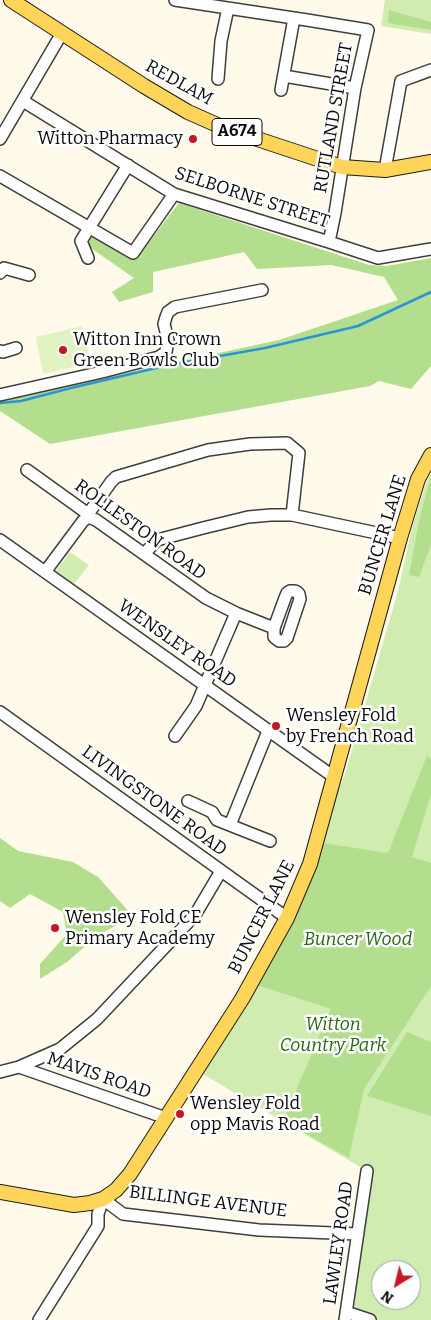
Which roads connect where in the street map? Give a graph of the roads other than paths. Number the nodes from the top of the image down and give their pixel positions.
1 (175, 0) edge
2 (16, 1) edge
3 (226, 5) edge
4 (294, 18) junction
5 (62, 34) junction
6 (431, 70) edge
7 (284, 76) junction
8 (218, 79) dead end
9 (356, 88) junction
10 (281, 90) dead end
11 (23, 101) junction
12 (0, 138) edge
13 (431, 162) edge
14 (128, 165) junction
15 (342, 167) junction
16 (386, 170) junction
17 (0, 176) edge
18 (174, 194) junction
19 (89, 228) junction
20 (329, 242) junction
21 (431, 249) edge
22 (88, 258) dead end
23 (3, 267) edge
24 (29, 275) dead end
25 (262, 290) dead end
26 (16, 348) dead end
27 (0, 352) edge
28 (0, 395) edge
29 (431, 455) edge
30 (27, 470) dead end
31 (292, 515) junction
32 (88, 516) junction
33 (400, 538) junction
34 (0, 540) edge
35 (144, 554) junction
36 (45, 572) junction
37 (241, 615) junction
38 (274, 628) dead end
39 (205, 685) junction
40 (0, 712) edge
41 (268, 731) junction
42 (175, 736) dead end
43 (334, 777) junction
44 (188, 801) dead end
45 (230, 825) junction
46 (270, 841) dead end
47 (221, 871) junction
48 (286, 918) junction
49 (20, 1066) junction
50 (0, 1072) edge
51 (166, 1118) junction
52 (367, 1171) dead end
53 (0, 1192) edge
54 (103, 1199) junction
55 (358, 1234) junction
56 (346, 1316) edge
57 (40, 1320) edge
58 (370, 1320) edge

1 - 3 street
2 - 5 main road, A674
3 - 4 street
3 - 8 street
4 - 7 street
4 - 9 street, RUTLAND STREET
5 - 11 street
5 - 15 main road, REDLAM / A674
6 - 16 street
7 - 9 street
7 - 10 street
9 - 15 street, RUTLAND STREET
11 - 12 street
11 - 14 street, SELBORNE STREET
13 - 16 main road, REDLAM / A674
14 - 18 street, SELBORNE STREET
14 - 19 street
15 - 16 main road, REDLAM / A674
15 - 20 street, RUTLAND STREET
17 - 19 street
18 - 19 street
18 - 20 street, SELBORNE STREET
19 - 22 street
20 - 21 street, SELBORNE STREET
23 - 24 street
25 - 28 street
26 - 27 street
29 - 33 main road, BUNCER LANE
30 - 32 street, ROLLESTON ROAD
31 - 32 street
31 - 33 street
31 - 35 street
32 - 35 street, ROLLESTON ROAD
32 - 36 street
33 - 43 main road, BUNCER LANE
34 - 36 street, WENSLEY ROAD
35 - 37 street, ROLLESTON ROAD
36 - 39 street, WENSLEY ROAD
37 - 38 street, ROLLESTON ROAD
37 - 39 street
39 - 41 street, WENSLEY ROAD
39 - 42 street
40 - 47 street, LIVINGSTONE ROAD
41 - 43 street, WENSLEY ROAD
41 - 45 street
43 - 48 main road, BUNCER LANE
44 - 45 street
45 - 46 street
47 - 48 street, LIVINGSTONE ROAD
47 - 49 street
48 - 51 main road, BUNCER LANE
49 - 50 street
49 - 51 street, MAVIS ROAD
51 - 54 main road, BUNCER LANE
52 - 55 street, LAWLEY ROAD
53 - 54 main road, BILLINGE AVENUE
54 - 55 street, BILLINGE AVENUE
54 - 57 street
55 - 56 street, LAWLEY ROAD
56 - 58 street

